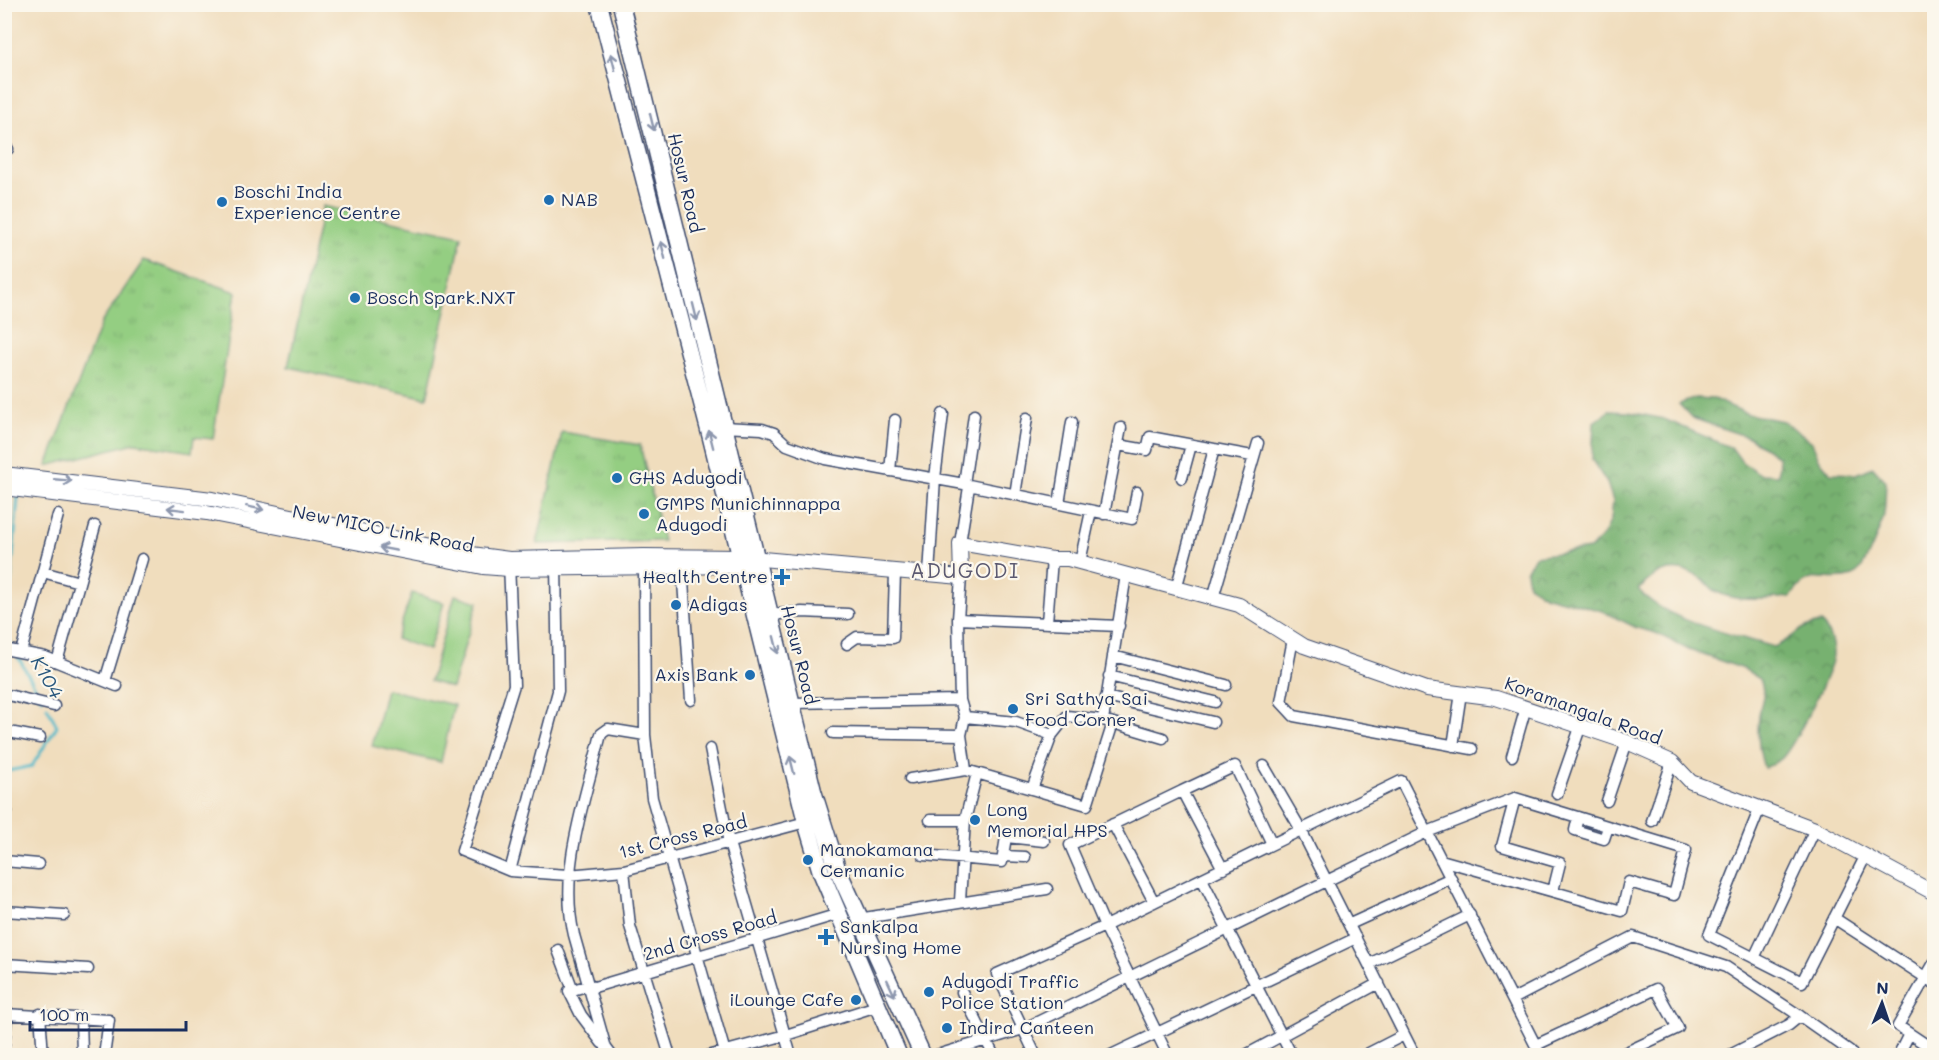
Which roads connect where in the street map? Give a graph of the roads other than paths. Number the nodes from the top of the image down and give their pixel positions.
1 (599, 4) edge
2 (621, 4) edge
3 (943, 414) dead end
4 (974, 415) dead end
5 (1027, 418) dead end
6 (895, 420) dead end
7 (1072, 422) dead end
8 (723, 427) junction
9 (1121, 428) dead end
10 (1258, 443) dead end
11 (1118, 445) junction
12 (1191, 445) junction
13 (1214, 449) junction
14 (1252, 456) junction
15 (890, 471) junction
16 (4, 474) edge
17 (935, 478) junction
18 (1182, 478) dead end
19 (967, 485) junction
20 (4, 488) edge
21 (1137, 492) dead end
22 (1015, 495) junction
23 (1059, 504) junction
24 (1091, 511) junction
25 (1104, 514) junction
26 (58, 515) dead end
27 (94, 526) dead end
28 (960, 543) junction
29 (142, 559) dead end
30 (1052, 559) junction
31 (1080, 562) junction
32 (556, 563) junction
33 (749, 563) junction
34 (509, 564) junction
35 (644, 566) junction
36 (682, 566) junction
37 (43, 572) junction
38 (895, 573) junction
39 (929, 575) junction
40 (1126, 575) junction
41 (961, 578) junction
42 (79, 582) junction
43 (1176, 589) junction
44 (1213, 598) junction
45 (848, 614) dead end
46 (769, 615) junction
47 (958, 619) junction
48 (1047, 622) junction
49 (1119, 626) junction
50 (1293, 639) junction
51 (847, 644) dead end
52 (14, 651) edge
53 (1113, 656) junction
54 (57, 662) junction
55 (1110, 676) junction
56 (105, 681) junction
57 (1226, 685) dead end
58 (117, 686) dead end
59 (1461, 693) junction
60 (4, 694) edge
61 (1106, 697) junction
62 (691, 700) dead end
63 (960, 700) junction
64 (1215, 702) dead end
65 (791, 704) junction
66 (54, 706) dead end
67 (1526, 707) junction
68 (965, 717) junction
69 (1108, 722) junction
70 (1213, 722) dead end
71 (1581, 725) junction
72 (4, 731) edge
73 (833, 733) dead end
74 (645, 735) junction
75 (962, 735) junction
76 (1052, 735) junction
77 (40, 738) dead end
78 (1163, 738) dead end
79 (1627, 742) junction
80 (1453, 746) junction
81 (710, 749) dead end
82 (1472, 749) dead end
83 (1512, 756) dead end
84 (1672, 762) junction
85 (1264, 766) dead end
86 (971, 771) junction
87 (910, 779) dead end
88 (1032, 789) junction
89 (1182, 791) junction
90 (1557, 794) dead end
91 (1515, 798) junction
92 (1607, 801) dead end
93 (1760, 810) junction
94 (930, 820) dead end
95 (964, 820) junction
96 (1652, 821) dead end
97 (806, 822) junction
98 (1113, 824) junction
99 (1300, 828) junction
100 (1815, 829) junction
101 (1427, 832) junction
102 (1044, 841) dead end
103 (729, 843) junction
104 (1272, 844) junction
105 (923, 855) dead end
106 (1866, 855) junction
107 (1004, 856) junction
108 (1025, 857) dead end
109 (962, 858) junction
110 (672, 859) junction
111 (1441, 860) junction
112 (4, 861) edge
113 (38, 864) dead end
114 (1223, 869) junction
115 (624, 870) junction
116 (510, 871) junction
117 (568, 874) junction
118 (1450, 878) junction
119 (1202, 879) junction
120 (1327, 880) junction
121 (1047, 889) dead end
122 (1553, 891) junction
123 (1935, 893) edge
124 (960, 901) junction
125 (1154, 902) junction
126 (4, 911) edge
127 (839, 914) junction
128 (64, 915) dead end
129 (1470, 915) junction
130 (1834, 918) junction
131 (858, 919) junction
132 (1350, 924) junction
133 (1105, 926) junction
134 (1227, 927) junction
135 (1356, 938) junction
136 (759, 940) junction
137 (558, 950) dead end
138 (697, 956) junction
139 (1754, 958) junction
140 (1935, 963) edge
141 (4, 964) edge
142 (1369, 964) junction
143 (88, 969) dead end
144 (645, 972) junction
145 (1130, 976) junction
146 (1930, 981) edge
147 (1379, 983) junction
148 (1257, 984) junction
149 (590, 987) junction
150 (573, 990) junction
151 (962, 992) dead end
152 (1513, 999) junction
153 (877, 1006) junction
154 (6, 1014) edge
155 (40, 1014) junction
156 (1800, 1016) junction
157 (81, 1018) junction
158 (1023, 1029) junction
159 (1157, 1033) junction
160 (1909, 1034) junction
161 (786, 1035) junction
162 (1404, 1035) junction
163 (1284, 1036) junction
164 (986, 1039) junction
165 (4, 1045) edge
166 (1539, 1050) edge
167 (1935, 1050) edge
168 (609, 1052) edge
169 (726, 1053) edge
170 (82, 1054) edge
171 (894, 1054) edge
172 (44, 1055) edge
173 (104, 1056) edge
174 (670, 1056) edge
175 (708, 1056) edge
176 (791, 1056) edge
177 (923, 1056) edge
178 (934, 1056) edge
179 (994, 1056) edge
180 (1036, 1056) edge
181 (1109, 1056) edge
182 (1168, 1056) edge
183 (1244, 1056) edge
184 (1292, 1056) edge
185 (1363, 1056) edge
186 (1415, 1056) edge
187 (1618, 1056) edge
188 (1728, 1056) edge
189 (1853, 1056) edge
190 (1898, 1056) edge

33 -> 1 main road, Hosur Road
2 -> 8 main road, Hosur Road
3 - 17 street
4 - 19 street
5 - 22 street
6 - 15 street
7 - 23 street
8 - 15 street
8 - 33 main road, Hosur Road
9 - 11 street
10 - 14 street
11 - 12 street
11 - 25 street
12 - 13 street
12 - 18 street
13 - 14 street
13 - 43 street
14 - 44 street
15 - 17 street
16 -> 34 street, New MICO Link Road
17 - 19 street
17 - 39 street
19 - 22 street
19 - 28 street
34 -> 20 street, New MICO Link Road
21 - 25 street
22 - 23 street
23 - 24 street
24 - 25 street
24 - 31 street
26 - 37 street
27 - 42 street
28 - 30 street, Koramangala Road
28 - 41 street
29 - 56 street
30 - 31 street, Koramangala Road
30 - 48 street
31 - 40 street, Koramangala Road
32 - 33 street, New MICO Link Road
32 - 34 street, New MICO Link Road
32 - 35 street, New MICO Link Road
32 - 116 street
33 - 36 street, New MICO Link Road
33 - 38 street
33 - 46 main road, Hosur Road
97 -> 33 main road, Hosur Road
34 - 116 street, 1st Cross Road
35 - 36 street, New MICO Link Road
35 - 74 street
36 - 62 street
37 - 42 street
37 - 52 street
38 - 39 street
38 - 51 street
39 - 41 street
40 - 43 street, Koramangala Road
40 - 49 street
41 - 47 street
42 - 54 street
43 - 44 street, Koramangala Road
44 - 50 street, Koramangala Road
45 - 46 street
46 -> 65 main road, Hosur Road
47 - 48 street
47 - 63 street
48 - 49 street
49 - 53 street
50 - 59 street, Koramangala Road
50 - 80 street
52 - 54 street
53 - 55 street
53 - 57 street
54 - 56 street
55 - 61 street
55 - 64 street
56 - 58 street
59 - 67 street, Koramangala Road
59 - 80 street
60 - 66 street
61 - 69 street
61 - 70 street
63 - 65 street
63 - 68 street
65 - 131 main road, Hosur Road
67 - 71 street, Koramangala Road
67 - 83 street
68 - 75 street
68 - 76 street
69 - 76 street
69 - 78 street
69 - 88 street
71 - 79 street, Koramangala Road
71 - 90 street
72 - 77 street
73 - 75 street
74 - 110 street
74 - 117 street
75 - 86 street
76 - 88 street
79 - 84 street, Koramangala Road
79 - 92 street
80 - 82 street
81 - 103 street
84 - 93 street, Koramangala Road
84 - 96 street
85 - 99 street
86 - 87 street
86 - 88 street
86 - 95 street
89 - 98 street
89 - 104 street
89 - 114 street
91 - 101 street
91 - 122 street
91 - 122 street
93 - 100 street, Koramangala Road
93 - 139 street
94 - 95 street
95 - 109 street
97 - 103 street, 1st Cross Road
97 - 127 main road, Hosur Road
98 - 125 street
98 - 133 street
99 - 101 street
99 - 104 street
99 - 120 street
100 - 106 street, Koramangala Road
100 - 139 street
101 - 111 street
101 - 120 street
102 - 107 street
103 - 110 street, 1st Cross Road
103 - 136 street
104 - 114 street
105 - 109 street
106 - 123 street, Koramangala Road
106 - 130 street
107 - 108 street
107 - 109 street
109 - 124 street
110 - 115 street, 1st Cross Road
110 - 138 street
111 - 118 street
111 - 122 street
112 - 113 street
114 - 119 street
115 - 117 street, 1st Cross Road
115 - 144 street
116 - 117 street, 1st Cross Road
117 - 149 street
118 - 129 street
118 - 132 street
119 - 125 street
119 - 134 street
120 - 132 street
120 - 134 street
121 - 124 street
124 - 131 street
125 - 133 street
126 - 128 street
127 - 136 street, 2nd Cross Road
127 - 153 main road, Hosur Road
129 - 142 street
129 - 152 street
130 - 139 street
130 - 146 street
131 -> 177 main road, Hosur Road
132 - 135 street
133 - 145 street
133 - 158 street
134 - 145 street
134 - 148 street
135 - 142 street
135 - 148 street
136 - 138 street, 2nd Cross Road
136 - 161 street
137 - 150 street
138 - 144 street, 2nd Cross Road
138 - 169 street
140 - 146 street
141 - 143 street
142 - 147 street
144 - 149 street, 2nd Cross Road
144 - 174 street
145 - 158 street
145 - 159 street
146 - 160 street
147 - 162 street
147 - 163 street
148 - 159 street
148 - 163 street
149 - 150 street, 2nd Cross Road
149 - 168 street
150 - 168 street
151 - 164 street
152 - 156 street
152 - 166 street
153 - 161 street
153 - 171 main road, Hosur Road
154 - 155 street
154 - 165 street
155 - 157 street
155 - 172 street
156 - 188 street
156 - 189 street
157 - 170 street
157 - 173 street
158 - 164 street
158 - 180 street
159 - 181 street
159 - 182 street
160 - 167 street
160 - 190 street
161 - 169 street
161 - 176 street
162 - 185 street
162 - 186 street
163 - 183 street
163 - 184 street
164 - 178 street
164 - 179 street
166 - 187 street
169 - 175 street

